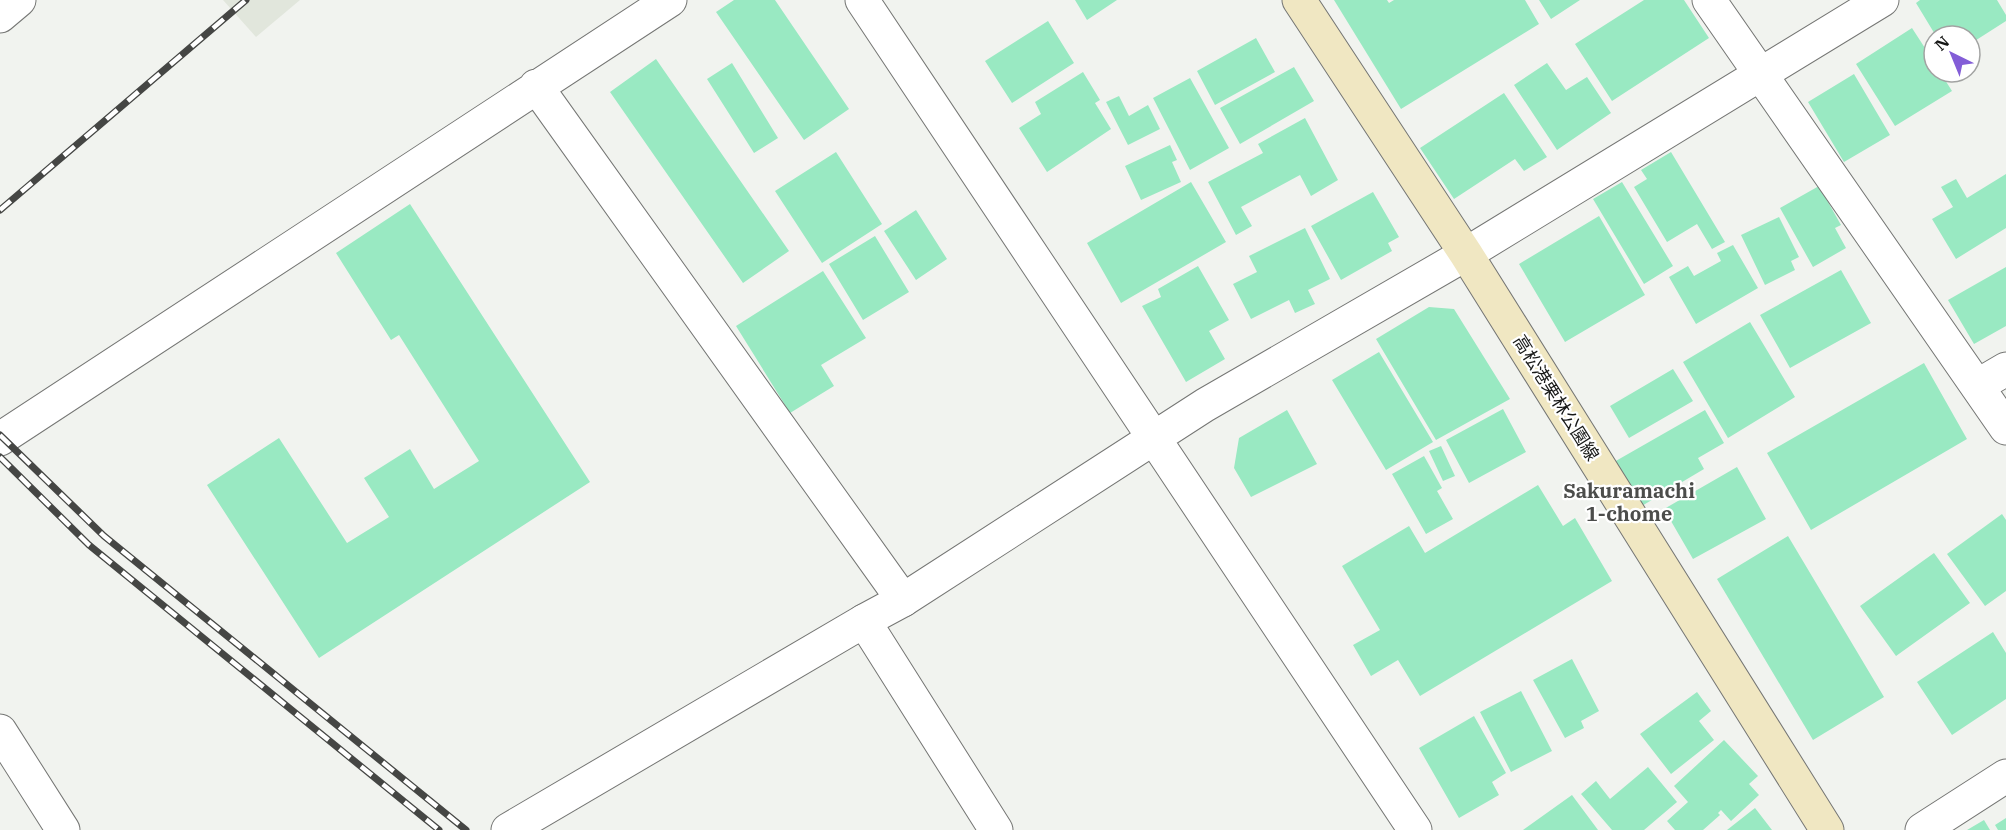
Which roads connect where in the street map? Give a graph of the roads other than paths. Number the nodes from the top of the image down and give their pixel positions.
1 (19, 0) edge
2 (670, 0) edge
3 (862, 0) edge
4 (1299, 0) edge
5 (1709, 0) edge
6 (1882, 0) edge
7 (0, 16) edge
8 (1759, 73) junction
9 (536, 86) junction
10 (1466, 254) junction
11 (2006, 369) edge
12 (1977, 386) junction
13 (2006, 428) edge
14 (1155, 437) junction
15 (0, 439) edge
16 (903, 600) junction
17 (864, 621) junction
18 (0, 731) edge
19 (2006, 776) edge
20 (63, 830) edge
21 (508, 830) edge
22 (996, 830) edge
23 (1414, 830) edge
24 (1827, 830) edge
25 (1922, 830) edge

1 - 7 street
2 - 9 street
3 - 14 street
4 - 10 main road, 高松港栗林公園線
5 - 8 street
6 - 8 street
8 - 10 street
8 - 12 street
9 - 15 street
9 - 16 street
10 - 14 street
10 - 24 main road, 高松港栗林公園線
11 - 12 street
12 - 13 street
14 - 16 street
14 - 23 street
16 - 17 street
17 - 21 street
17 - 22 street
18 - 20 street
19 - 25 street

